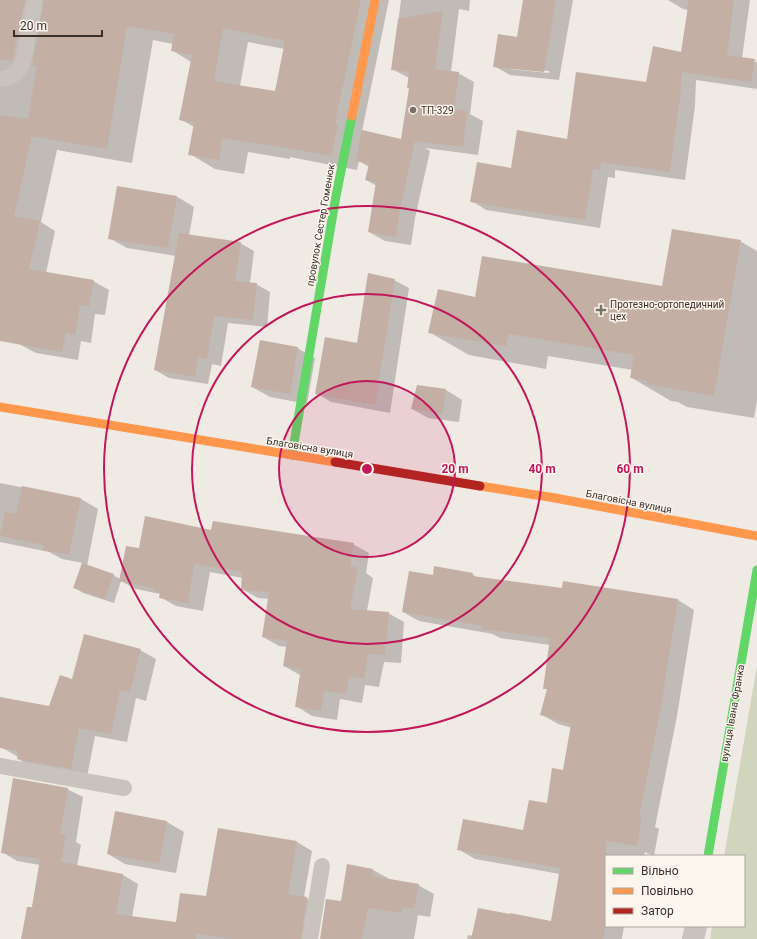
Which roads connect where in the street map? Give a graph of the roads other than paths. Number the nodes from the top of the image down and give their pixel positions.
1 (35, 0) edge
2 (375, 0) edge
3 (0, 78) edge
4 (0, 407) edge
5 (292, 456) junction
6 (757, 536) edge
7 (757, 570) edge
8 (0, 766) edge
9 (124, 788) dead end
10 (708, 855) edge
11 (322, 866) dead end
12 (696, 927) edge
13 (310, 939) edge
14 (694, 939) edge

1 - 3 lane
2 - 5 main road, провулок Сестер Гоменюк
4 - 5 main road, Благовісна вулиця
5 - 6 main road, Благовісна вулиця
7 - 10 main road, вулиця Івана Франка
8 - 9 lane
11 - 13 lane
12 - 14 street

